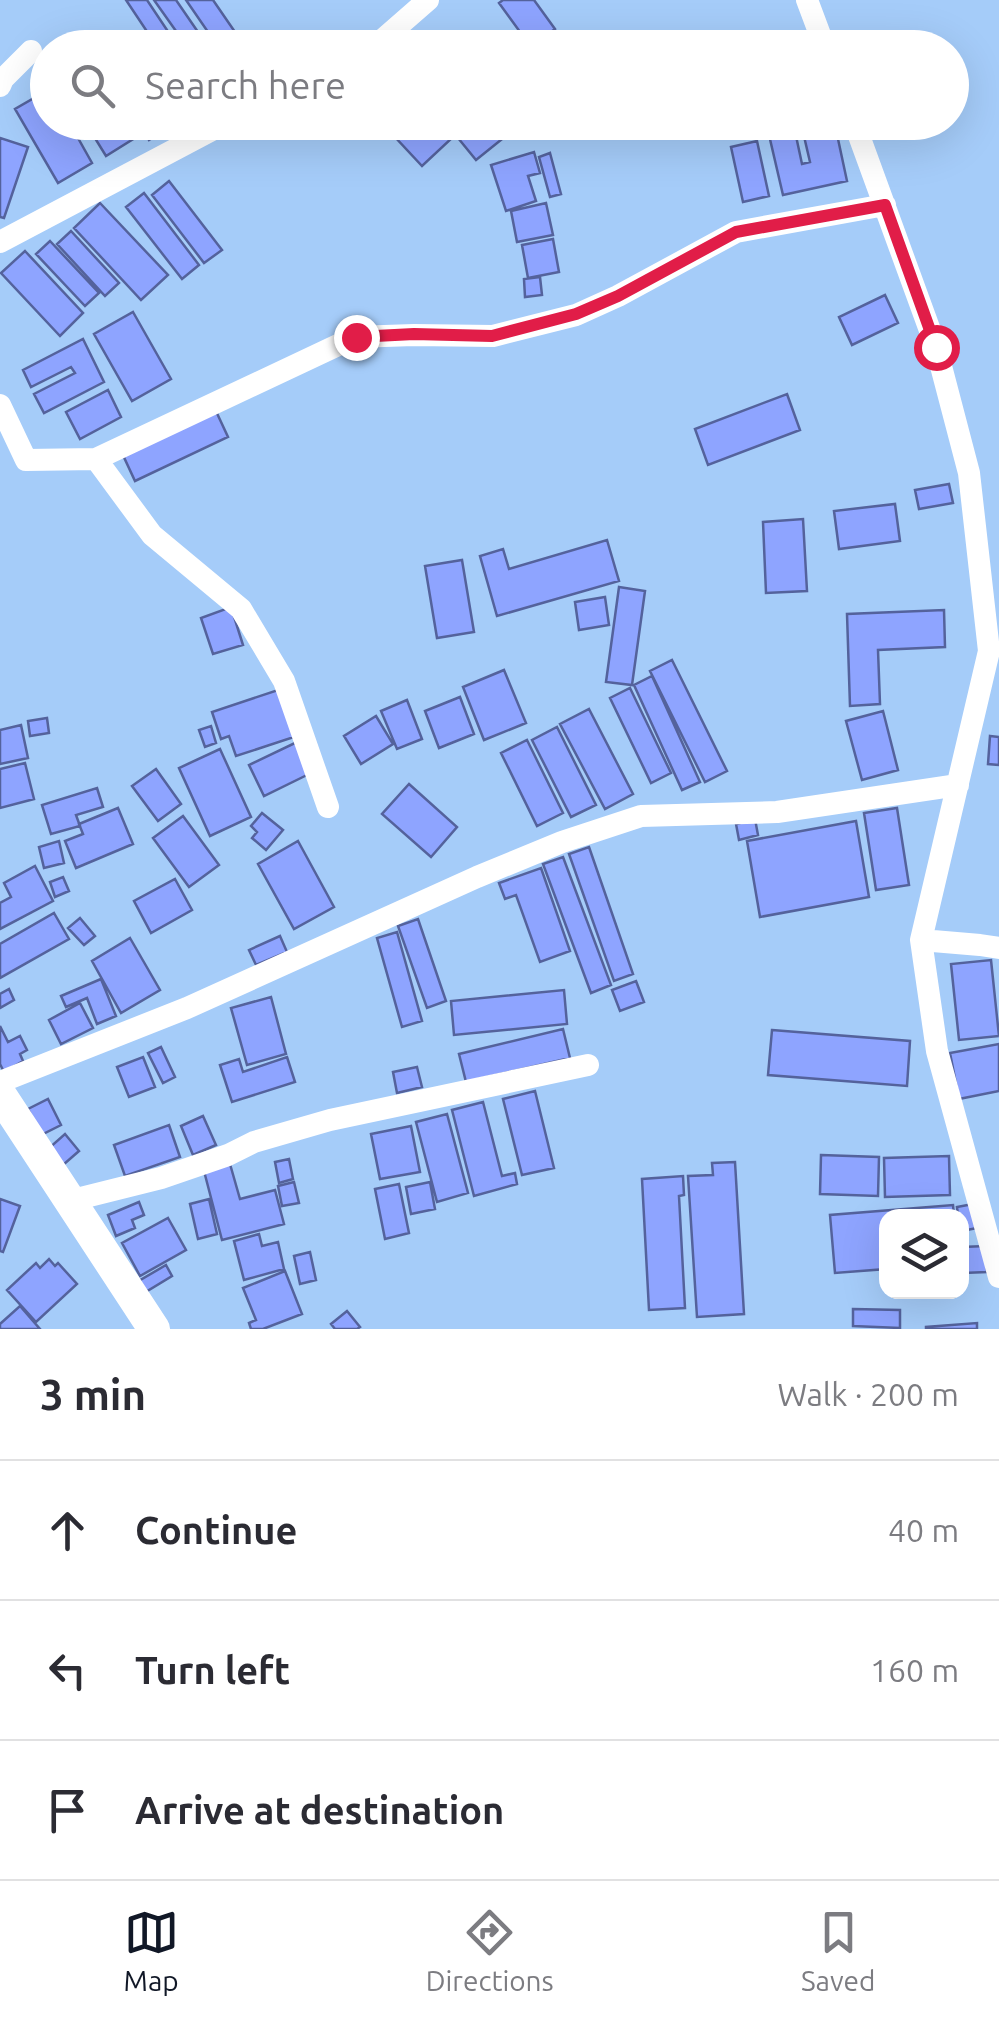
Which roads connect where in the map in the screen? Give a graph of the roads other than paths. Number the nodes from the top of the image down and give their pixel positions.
1 (428, 0) edge
2 (807, 0) edge
3 (394, 30) edge
4 (818, 30) edge
5 (30, 52) edge
6 (0, 86) edge
7 (194, 140) edge
8 (861, 140) edge
9 (885, 205) junction
10 (0, 242) edge
11 (0, 404) edge
12 (96, 459) junction
13 (989, 569) edge
14 (994, 652) edge
15 (958, 785) junction
16 (328, 807) dead end
17 (920, 940) junction
18 (999, 948) edge
19 (588, 1065) dead end
20 (0, 1082) edge
21 (0, 1094) edge
22 (69, 1201) junction
23 (999, 1277) edge
24 (154, 1329) edge

1 - 3 street
2 - 4 street
5 - 6 street
7 - 10 street
8 - 9 street
9 - 12 street
9 - 13 street
11 - 12 street
12 - 16 street
13 - 14 street
14 - 15 street
15 - 17 street
15 - 20 street
17 - 18 street
17 - 23 street
19 - 22 street
21 - 22 street
22 - 24 street

